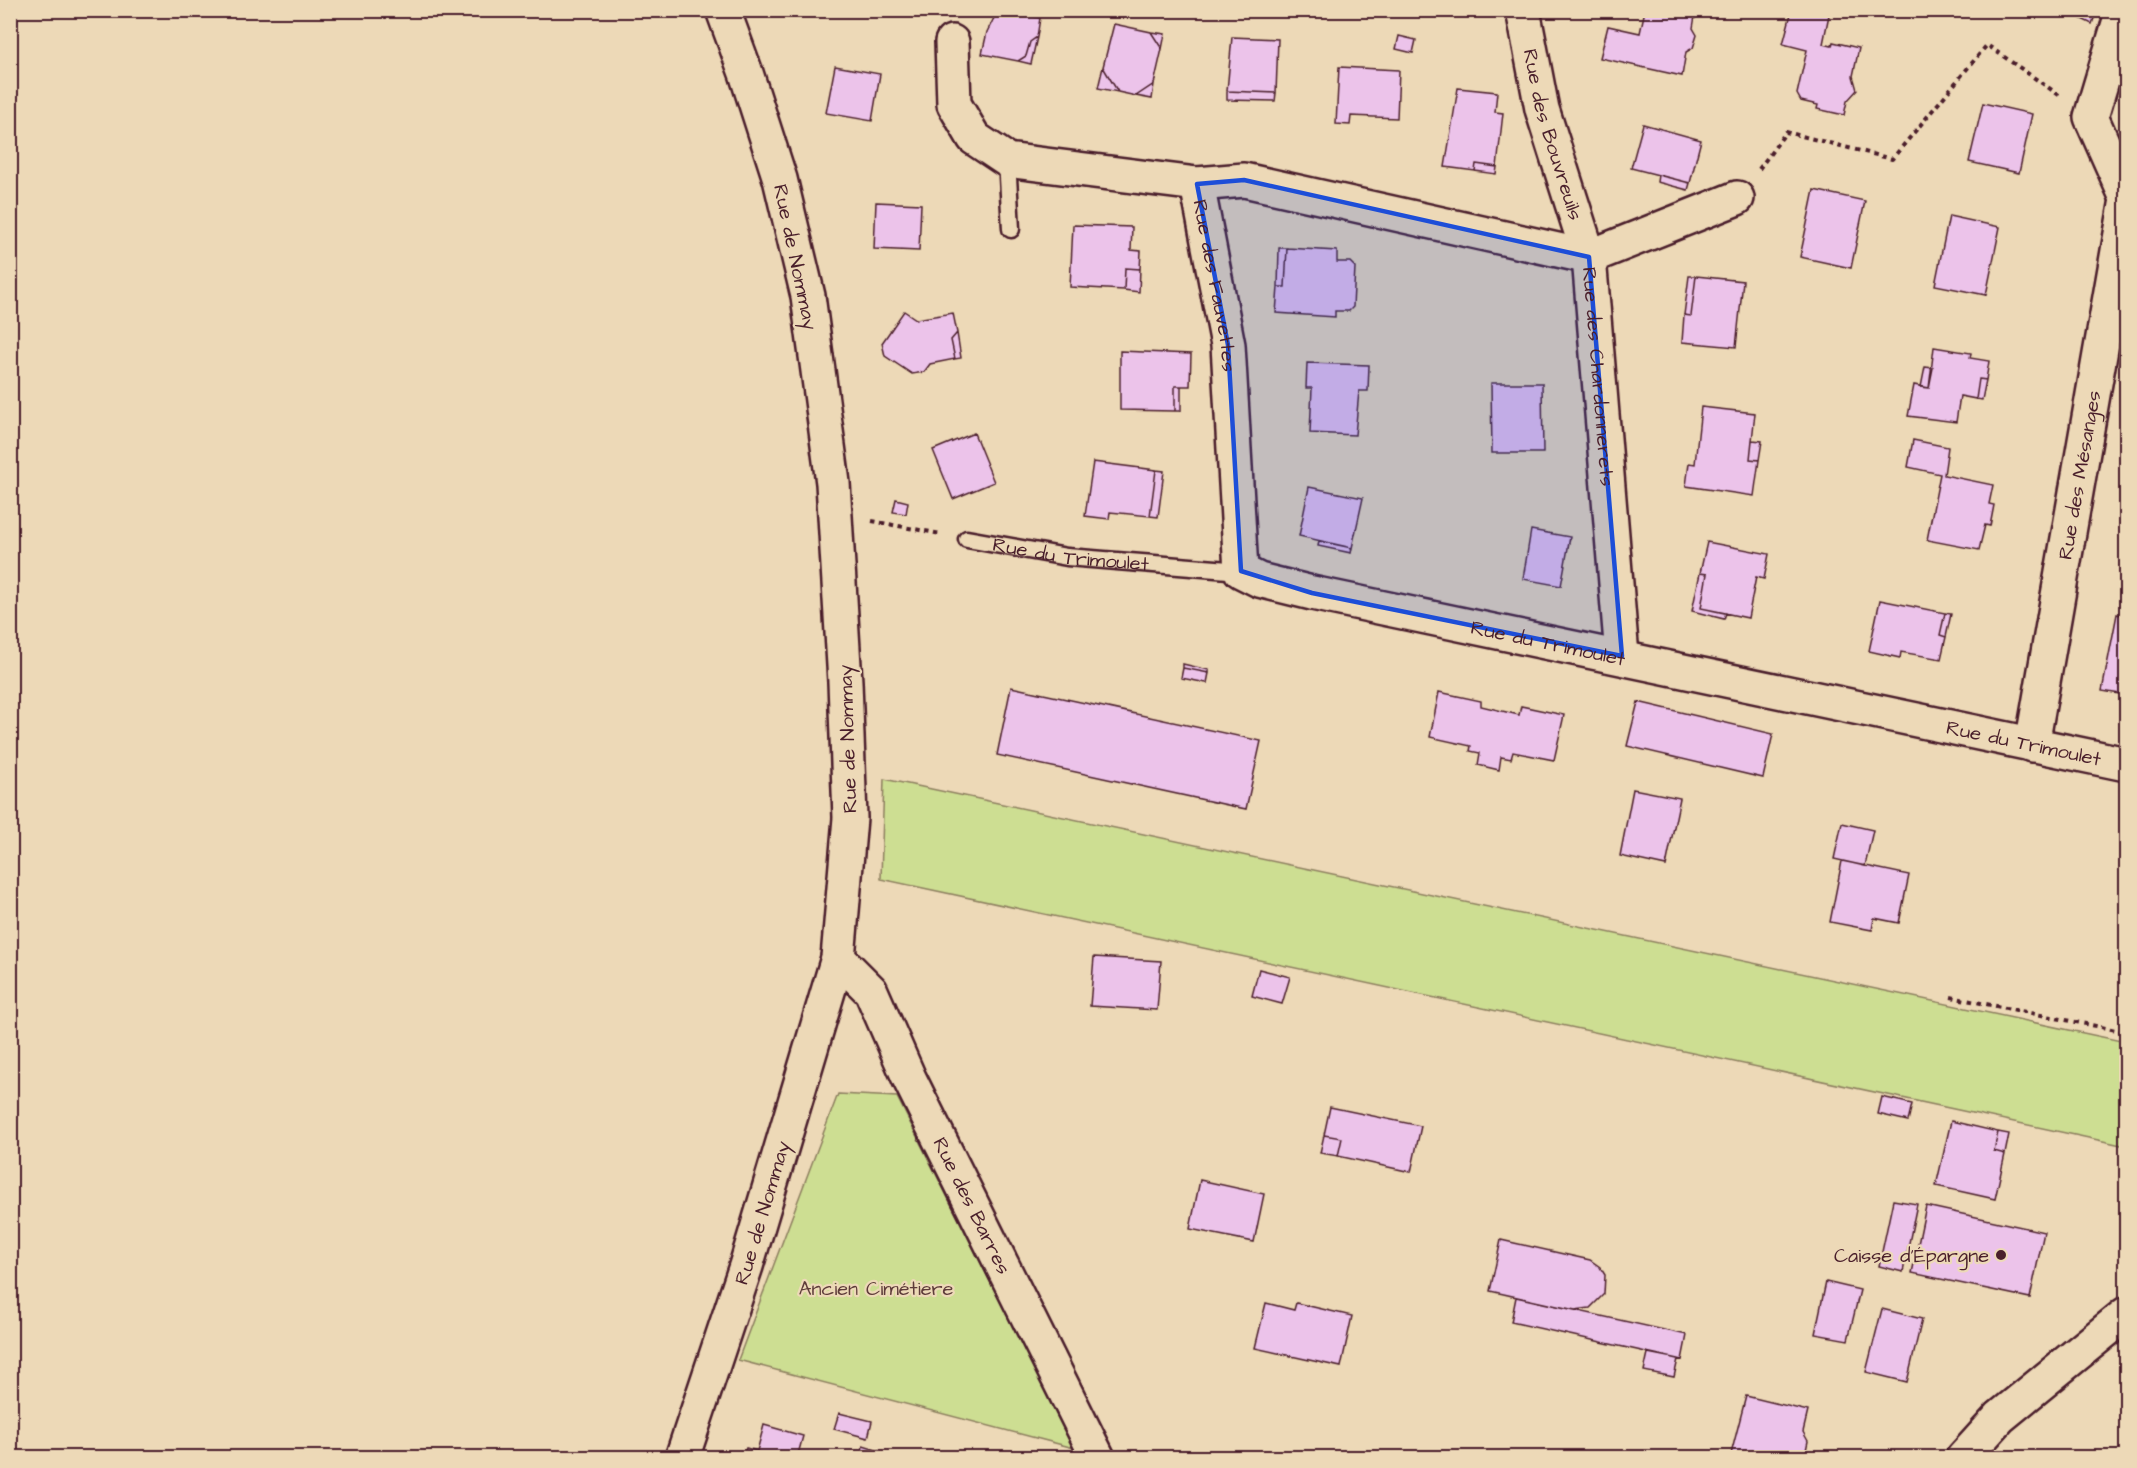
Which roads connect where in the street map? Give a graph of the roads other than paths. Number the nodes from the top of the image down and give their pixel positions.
1 (723, 10) edge
2 (1522, 10) edge
3 (2123, 10) edge
4 (952, 42) dead end
5 (1007, 160) junction
6 (1197, 184) junction
7 (2127, 196) edge
8 (1737, 198) road end
9 (2127, 205) edge
10 (1011, 230) dead end
11 (1588, 257) junction
12 (967, 539) road end
13 (1241, 571) junction
14 (1622, 656) junction
15 (2032, 745) junction
16 (2127, 764) edge
17 (838, 958) junction
18 (2127, 1314) edge
19 (682, 1458) edge
20 (1098, 1458) edge
21 (1963, 1458) edge

1 - 17 street, Rue de Nommay
2 - 11 street, Rue des Bouvreuils
3 - 7 street
4 - 5 street
5 - 6 street
5 - 10 lane
6 - 11 street, Rue des Fauvettes
6 - 13 street, Rue des Fauvettes
8 - 11 street, Rue des Chardonnerets
9 - 15 street, Rue des Mésanges
11 - 14 street, Rue des Chardonnerets
12 - 13 lane, Rue du Trimoulet
13 - 14 street, Rue du Trimoulet
14 - 15 street, Rue du Trimoulet
15 - 16 street, Rue du Trimoulet
17 - 19 street, Rue de Nommay
17 - 20 street, Rue des Barres
18 - 21 street

